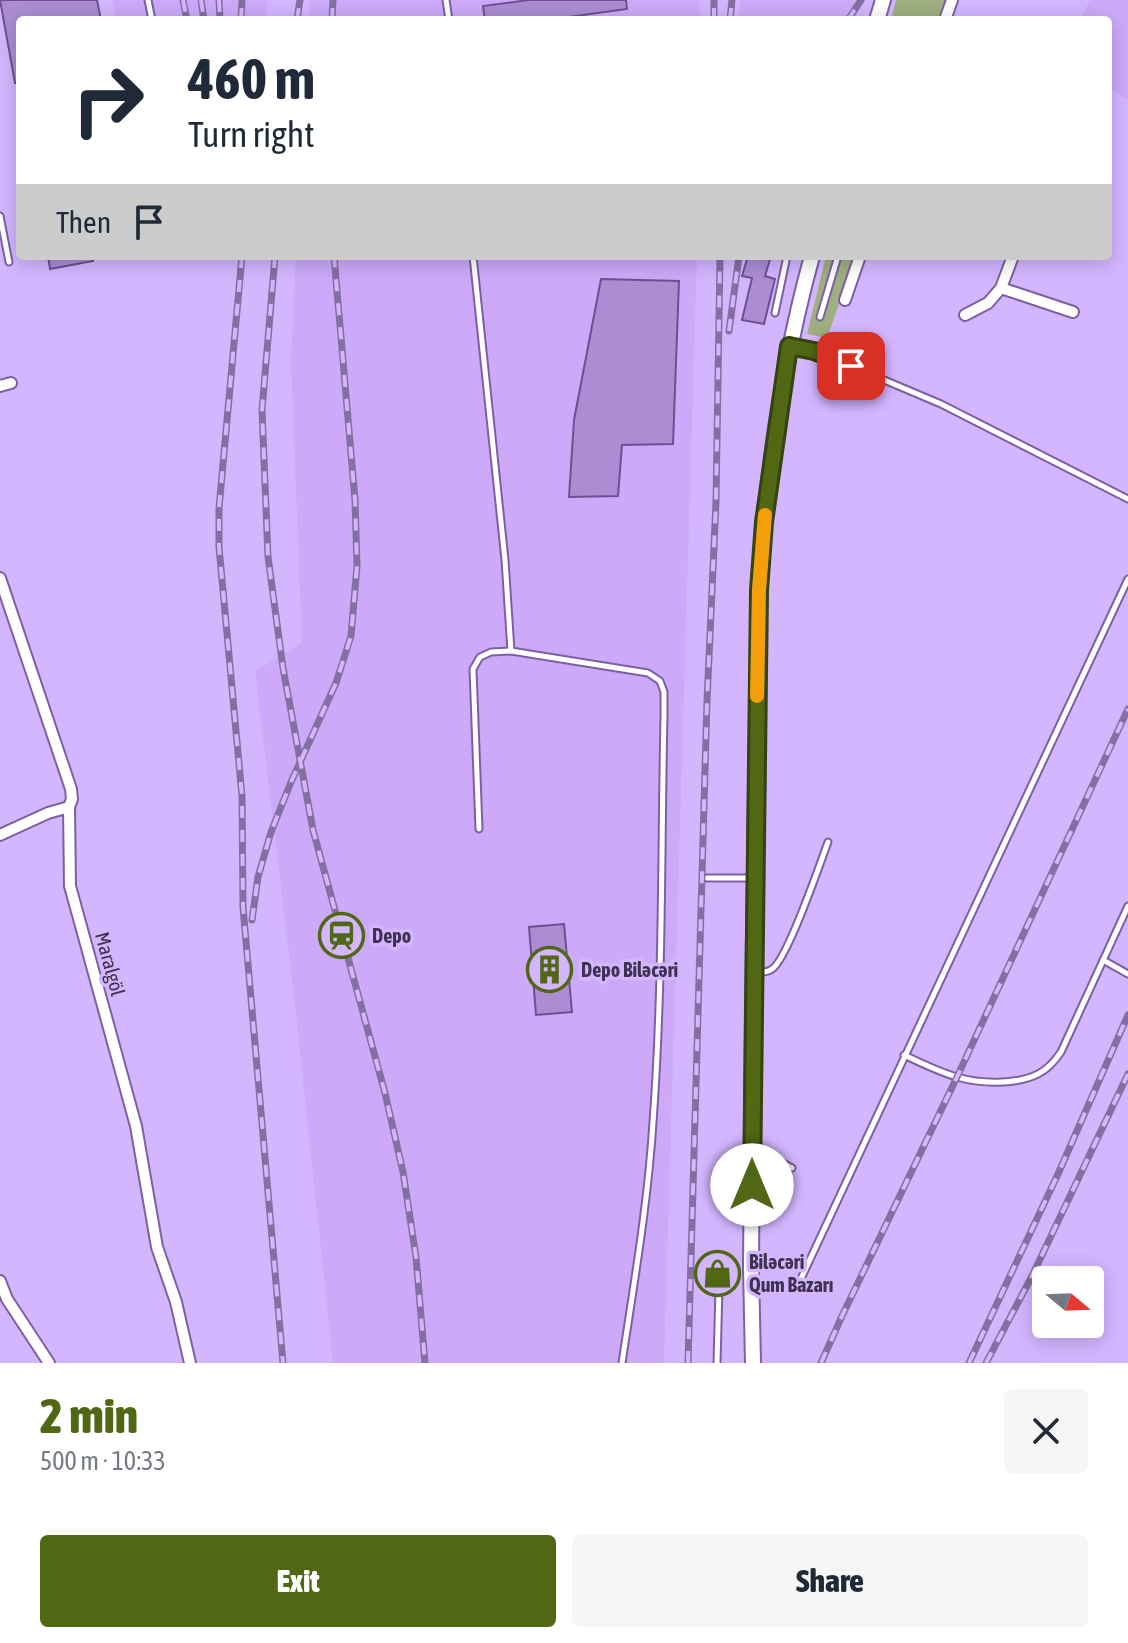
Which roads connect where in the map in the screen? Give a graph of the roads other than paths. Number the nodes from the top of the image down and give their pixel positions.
1 (0, 216) edge
2 (473, 260) edge
3 (786, 260) edge
4 (811, 260) edge
5 (837, 260) edge
6 (859, 260) edge
7 (1012, 260) edge
8 (9, 262) dead end
9 (1001, 288) junction
10 (845, 300) dead end
11 (1073, 312) dead end
12 (775, 313) dead end
13 (965, 315) dead end
14 (820, 317) dead end
15 (789, 346) junction
16 (1128, 499) edge
17 (0, 578) edge
18 (1128, 579) edge
19 (511, 651) junction
20 (69, 807) junction
21 (479, 829) dead end
22 (0, 835) edge
23 (828, 842) dead end
24 (707, 878) dead end
25 (754, 878) junction
26 (1128, 906) edge
27 (1103, 960) junction
28 (753, 973) junction
29 (1128, 974) edge
30 (904, 1055) junction
31 (752, 1157) junction
32 (792, 1168) dead end
33 (0, 1281) edge
34 (799, 1283) dead end
35 (719, 1288) dead end
36 (49, 1363) edge
37 (190, 1363) edge
38 (622, 1363) edge
39 (717, 1363) edge
40 (753, 1363) edge

1 - 8 lane
2 - 19 lane
3 - 12 lane
4 - 15 main road
5 - 14 lane
6 - 10 street
7 - 9 street
9 - 11 street
9 - 13 street
15 - 16 lane
15 - 25 main road
17 - 20 street, Maralgöl
18 - 30 lane
19 - 21 lane
19 - 38 lane
20 - 22 street
20 - 37 street, Maralgöl
23 - 28 lane
24 - 25 lane
25 - 28 main road
26 - 27 lane
27 - 29 lane
27 - 30 lane
28 - 31 main road
30 - 34 lane
31 - 32 lane
31 - 40 main road
33 - 36 street
35 - 39 lane

